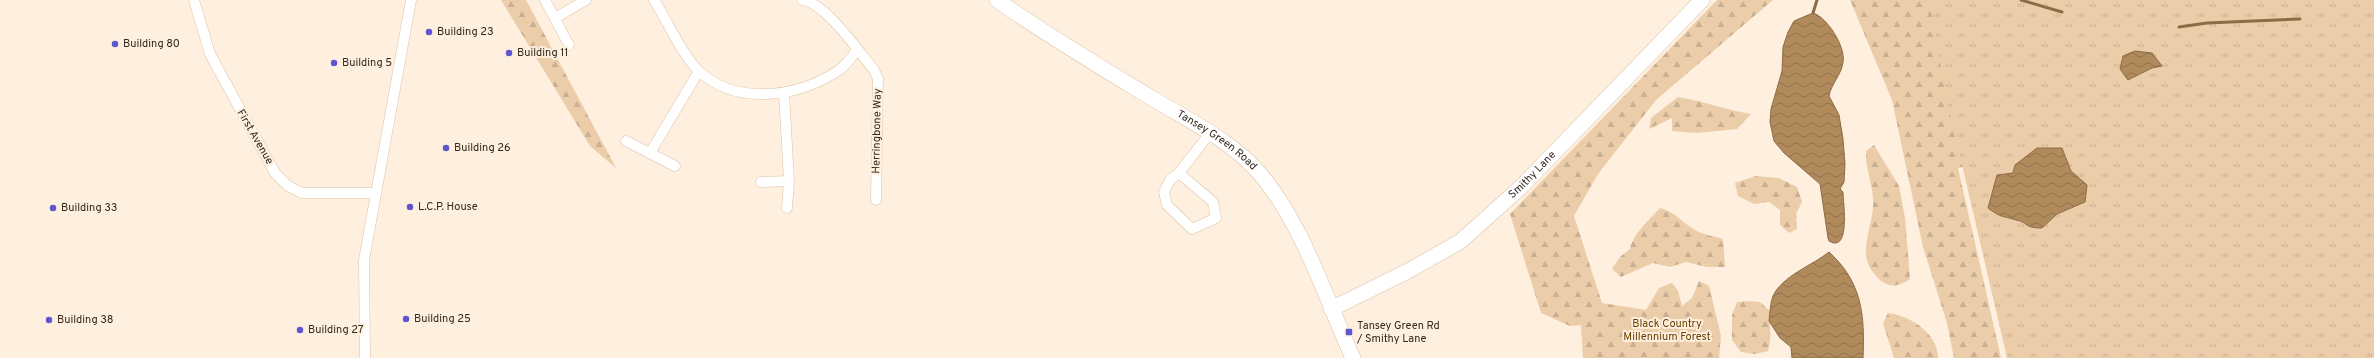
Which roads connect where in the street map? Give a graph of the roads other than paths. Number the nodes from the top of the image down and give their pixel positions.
1 (194, 0) edge
2 (411, 0) edge
3 (545, 0) edge
4 (586, 0) edge
5 (654, 0) edge
6 (802, 0) edge
7 (997, 0) edge
8 (1702, 0) edge
9 (555, 18) junction
10 (569, 45) dead end
11 (857, 50) junction
12 (699, 71) junction
13 (784, 93) junction
14 (1210, 133) junction
15 (626, 141) dead end
16 (650, 153) junction
17 (675, 166) dead end
18 (1179, 173) junction
19 (789, 181) junction
20 (761, 182) dead end
21 (376, 193) junction
22 (876, 200) dead end
23 (787, 208) dead end
24 (1331, 309) junction
25 (365, 358) edge
26 (1353, 358) edge

1 - 21 street, First Avenue
2 - 21 street
3 - 9 street
4 - 9 street
5 - 12 street
6 - 11 street, Herringbone Way
7 - 14 street, Tansey Green Road
8 - 24 street, Smithy Lane
9 - 10 street
11 - 13 street
11 - 22 street, Herringbone Way
12 - 13 street
12 - 16 street
13 - 19 street
14 - 18 street
14 - 24 street, Tansey Green Road
15 - 16 street
16 - 17 street
18 - 18 street
19 - 20 street
19 - 23 street
21 - 25 street
24 - 26 street, Tansey Green Road

